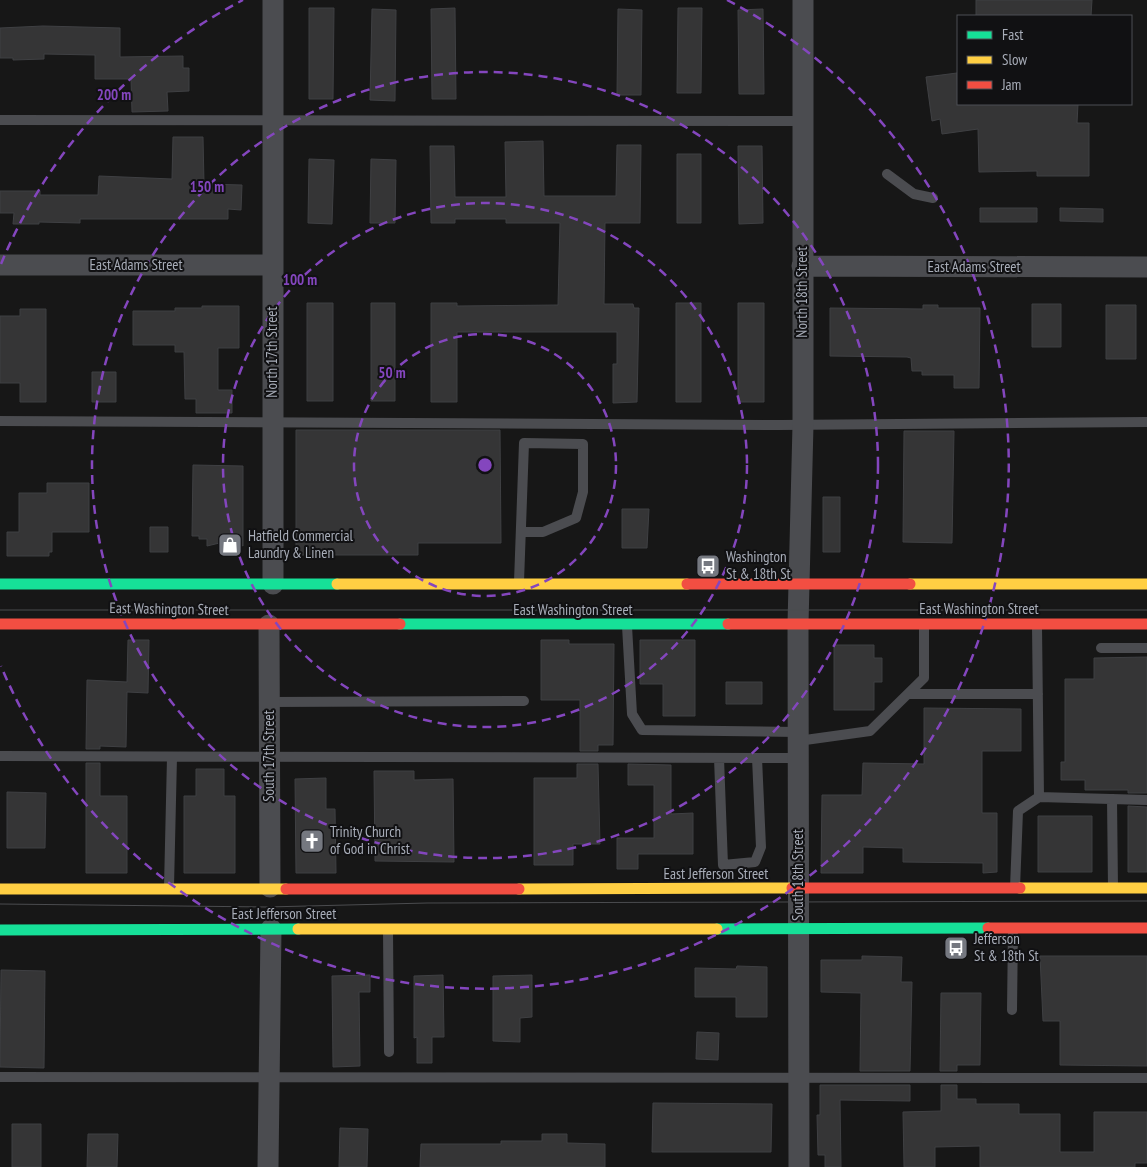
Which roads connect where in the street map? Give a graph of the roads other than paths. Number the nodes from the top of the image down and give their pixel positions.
1 (273, 0) edge
2 (803, 0) edge
3 (0, 120) edge
4 (272, 120) junction
5 (803, 121) junction
6 (887, 174) dead end
7 (933, 198) dead end
8 (0, 265) edge
9 (272, 266) junction
10 (802, 266) junction
11 (1147, 267) edge
12 (0, 421) edge
13 (273, 421) junction
14 (1147, 422) edge
15 (803, 424) junction
16 (521, 532) junction
17 (798, 583) junction
18 (1065, 583) junction
19 (2, 584) edge
20 (273, 584) junction
21 (519, 584) junction
22 (1147, 584) edge
23 (50, 595) dead end
24 (1138, 597) dead end
25 (123, 612) dead end
26 (0, 624) edge
27 (187, 624) junction
28 (798, 624) junction
29 (924, 624) junction
30 (1147, 624) edge
31 (269, 625) junction
32 (627, 625) junction
33 (1037, 625) junction
34 (1101, 648) dead end
35 (1147, 648) edge
36 (908, 694) junction
37 (1038, 694) junction
38 (524, 701) dead end
39 (269, 702) junction
40 (798, 744) junction
41 (0, 756) edge
42 (172, 757) junction
43 (268, 757) junction
44 (719, 758) junction
45 (758, 758) junction
46 (1038, 797) junction
47 (1112, 799) junction
48 (1147, 800) edge
49 (731, 864) junction
50 (170, 888) junction
51 (270, 888) junction
52 (1147, 888) edge
53 (0, 889) edge
54 (733, 889) junction
55 (798, 889) junction
56 (1015, 889) junction
57 (1082, 889) junction
58 (1113, 889) junction
59 (350, 890) junction
60 (1134, 899) dead end
61 (418, 901) dead end
62 (503, 916) dead end
63 (569, 928) junction
64 (1013, 928) junction
65 (1147, 928) edge
66 (271, 929) junction
67 (388, 929) junction
68 (0, 930) edge
69 (799, 930) junction
70 (1012, 1010) dead end
71 (389, 1052) dead end
72 (0, 1076) edge
73 (268, 1078) junction
74 (799, 1078) junction
75 (1147, 1078) edge
76 (268, 1167) edge
77 (799, 1167) edge

1 - 4 street, North 17th Street
2 - 5 street, North 18th Street
3 - 4 lane
4 - 5 lane
4 - 9 street, North 17th Street
5 - 10 street, North 18th Street
6 - 7 lane
8 - 9 street, East Adams Street
9 - 13 street, North 17th Street
10 - 11 street, East Adams Street
10 - 15 street, North 18th Street
12 - 13 lane
13 - 15 lane
13 - 20 street, North 17th Street
14 - 15 lane
15 - 17 street, North 18th Street
16 - 16 lane
16 - 21 lane
17 - 18 main road, East Washington Street
17 - 21 main road, East Washington Street
17 - 28 street, South 18th Street
18 - 22 main road, East Washington Street
18 - 24 main road, East Washington Street
19 - 20 main road, East Washington Street
19 - 23 main road
20 - 21 main road, East Washington Street
25 - 27 main road
26 - 27 main road, East Washington Street
27 - 31 main road, East Washington Street
28 - 29 main road, East Washington Street
28 - 32 main road, East Washington Street
28 - 40 street, South 18th Street
29 - 33 main road, East Washington Street
29 - 36 lane
30 - 33 main road, East Washington Street
31 - 32 main road, East Washington Street
31 - 39 street, South 17th Street
32 - 40 lane
33 - 37 lane
34 - 35 lane
36 - 37 lane
36 - 40 lane
37 - 46 lane
38 - 39 lane
39 - 43 street, South 17th Street
40 - 45 lane
40 - 55 street, South 18th Street
41 - 42 lane
42 - 43 lane
42 - 50 lane
43 - 44 lane
43 - 51 street, South 17th Street
44 - 45 lane
44 - 49 lane
45 - 49 lane
46 - 47 lane
46 - 56 lane
47 - 48 lane
47 - 58 lane
49 - 54 lane
50 - 51 main road, East Jefferson Street
50 - 53 main road, East Jefferson Street
51 - 59 main road, East Jefferson Street
52 - 58 main road, East Jefferson Street
54 - 55 main road, East Jefferson Street
54 - 59 main road, East Jefferson Street
55 - 56 main road, East Jefferson Street
55 - 69 street, South 18th Street
56 - 57 main road, East Jefferson Street
57 - 58 main road, East Jefferson Street
57 - 60 main road, East Jefferson Street
59 - 61 main road, East Jefferson Street
62 - 63 main road, East Jefferson Street
63 - 67 main road, East Jefferson Street
63 - 69 main road, East Jefferson Street
64 - 65 main road, East Jefferson Street
64 - 69 main road, East Jefferson Street
64 - 70 lane
66 - 67 main road, East Jefferson Street
66 - 68 main road, East Jefferson Street
66 - 73 street
67 - 71 lane
69 - 74 street, South 18th Street
72 - 73 lane
73 - 74 lane
73 - 76 street
74 - 75 lane
74 - 77 street, South 18th Street

